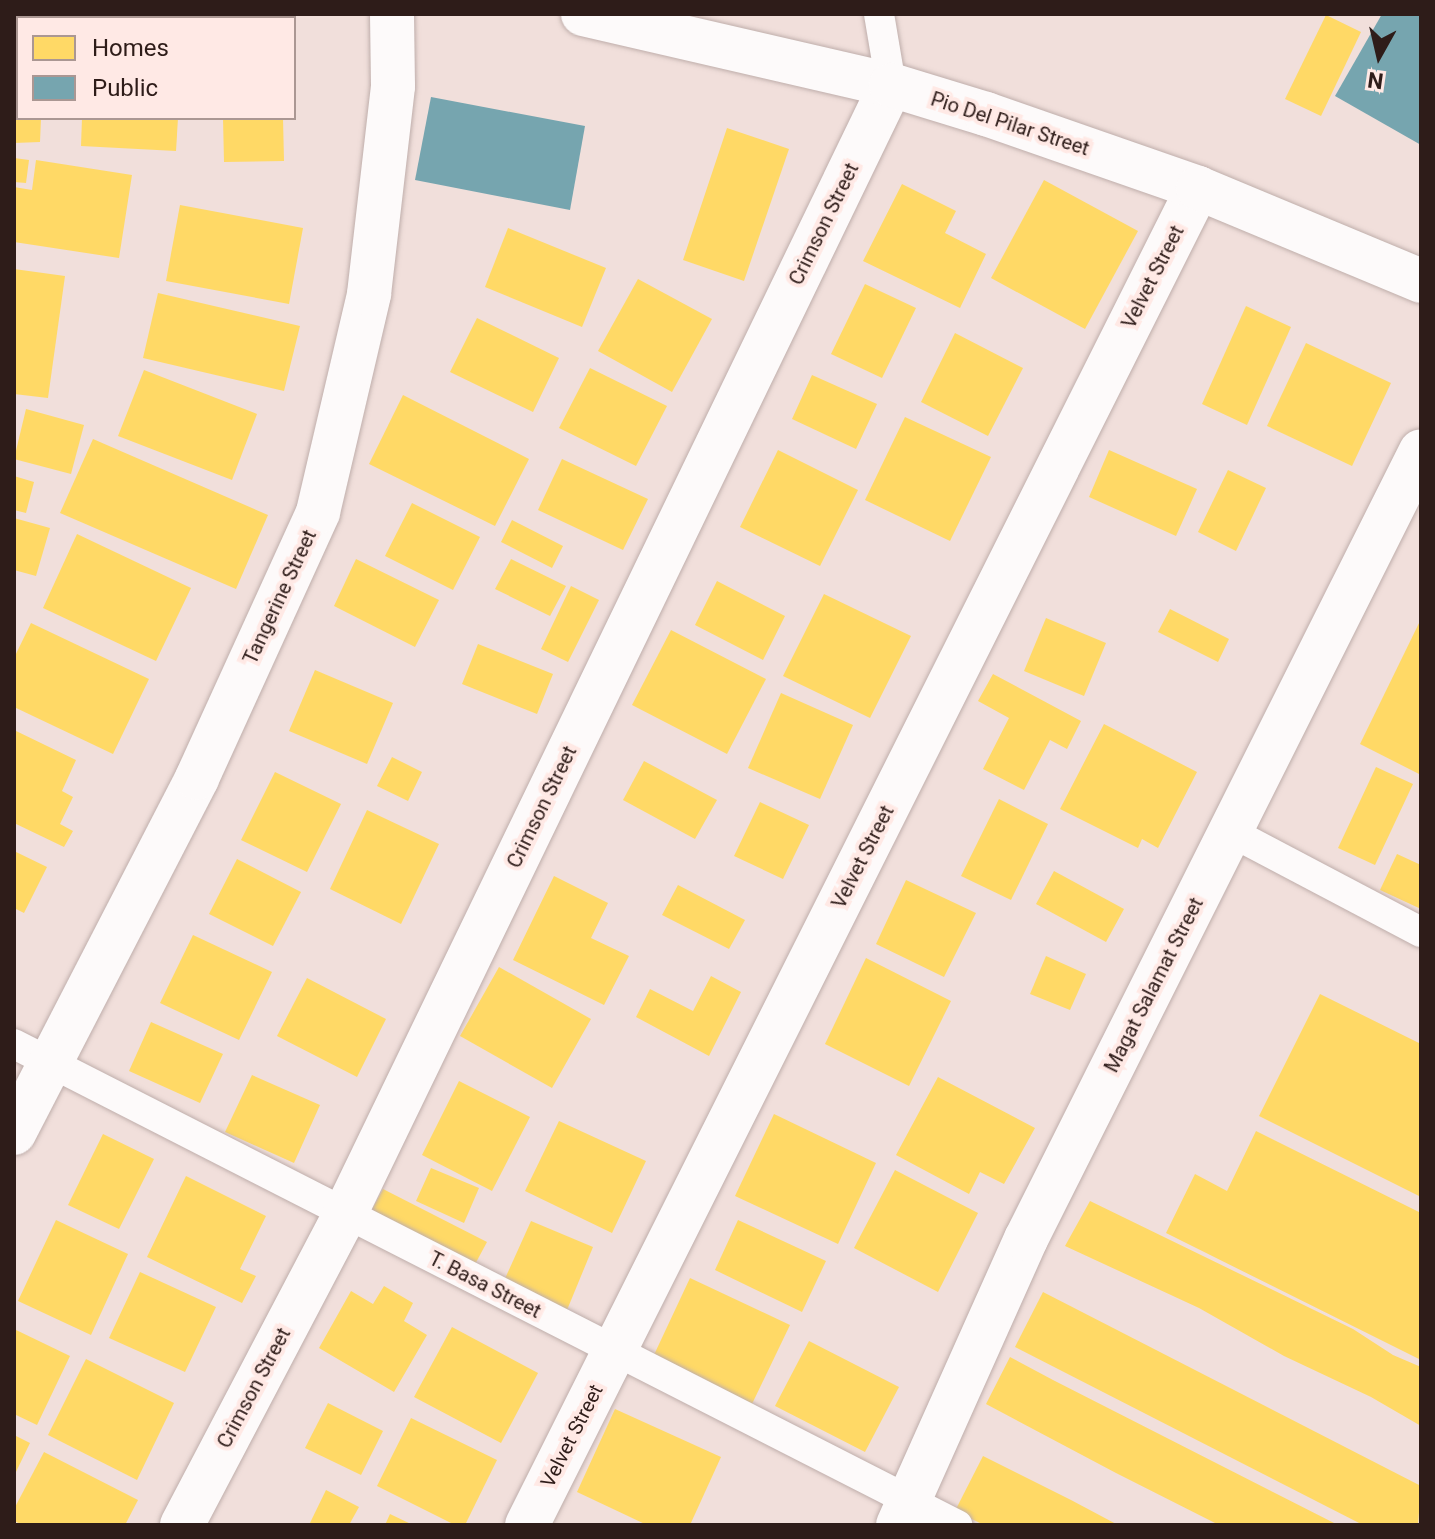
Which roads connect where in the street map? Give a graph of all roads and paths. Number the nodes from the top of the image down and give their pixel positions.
1 (392, 14) edge
2 (583, 14) edge
3 (879, 14) edge
4 (891, 85) junction
5 (1198, 188) junction
6 (1421, 281) edge
7 (1421, 451) edge
8 (1231, 832) junction
9 (1421, 932) edge
10 (32, 1052) edge
11 (14, 1133) edge
12 (345, 1214) junction
13 (615, 1351) junction
14 (904, 1513) edge
15 (182, 1525) edge
16 (527, 1525) edge
17 (957, 1525) edge

1 - 10 street, Tangerine Street
2 - 4 street, Pio Del Pilar Street
3 - 4 lane
4 - 5 street, Pio Del Pilar Street
4 - 12 street, Crimson Street
5 - 6 street, Pio Del Pilar Street
5 - 13 street, Velvet Street
7 - 8 street, Magat Salamat Street
8 - 9 lane
8 - 14 street, Magat Salamat Street
10 - 11 street, Tangerine Street
10 - 12 lane, T. Basa Street
12 - 13 lane, T. Basa Street
12 - 15 street, Crimson Street
13 - 14 lane, T. Basa Street
13 - 16 street, Velvet Street
14 - 17 lane, T. Basa Street

